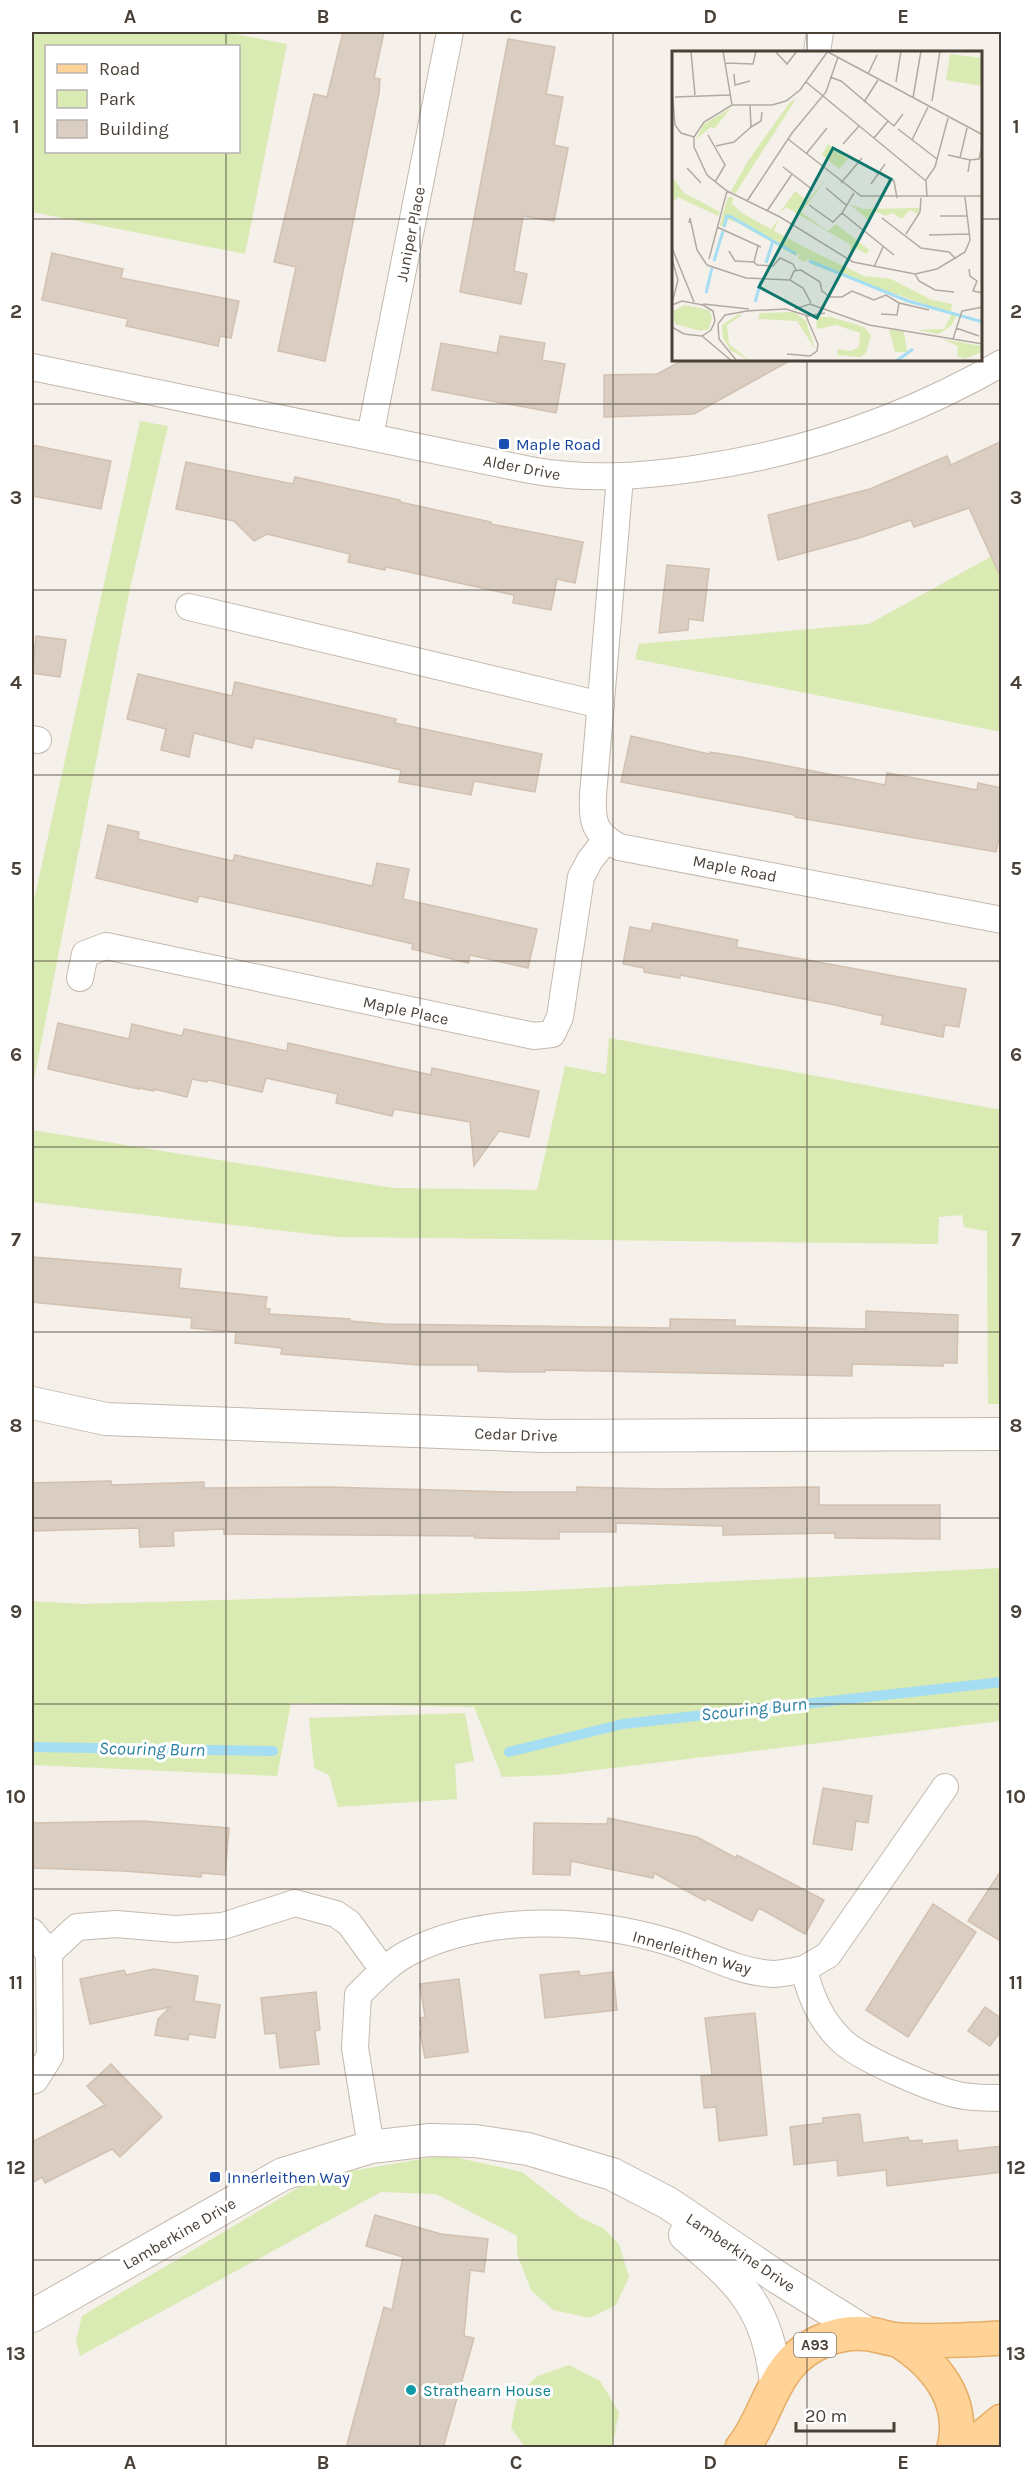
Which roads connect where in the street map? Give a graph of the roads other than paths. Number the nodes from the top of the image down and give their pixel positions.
1 (450, 32) edge
2 (820, 32) edge
3 (817, 51) edge
4 (1002, 363) edge
5 (32, 367) edge
6 (370, 436) junction
7 (620, 477) junction
8 (189, 608) dead end
9 (601, 705) junction
10 (606, 840) junction
11 (1002, 920) edge
12 (80, 978) dead end
13 (32, 1403) edge
14 (1002, 1434) edge
15 (945, 1786) dead end
16 (32, 1932) edge
17 (49, 1953) junction
18 (804, 1969) junction
19 (383, 1970) junction
20 (32, 2081) edge
21 (1002, 2098) edge
22 (371, 2147) junction
23 (612, 2175) junction
24 (32, 2316) edge
25 (883, 2337) junction
26 (1002, 2338) edge
27 (771, 2395) junction
28 (1002, 2421) edge
29 (742, 2448) edge
30 (766, 2448) edge
31 (954, 2448) edge
32 (969, 2448) edge

1 - 6 street, Juniper Place
2 - 3 street
4 - 7 street, Alder Drive
5 - 6 street, Alder Drive
6 - 7 street, Alder Drive
7 - 9 street
8 - 9 street
9 - 10 street
10 - 11 street, Maple Road
10 - 12 street, Maple Place
13 - 14 street, Cedar Drive
15 - 18 street, Innerleithen Way
16 - 17 street
17 - 19 street
17 - 20 street
18 - 19 street, Innerleithen Way
18 - 21 street
19 - 22 street, Innerleithen Way
22 - 23 street, Lamberkine Drive
22 - 24 street, Lamberkine Drive
23 - 25 street, Lamberkine Drive
23 - 27 street, Lamberkine Drive
25 - 26 main road, A93
25 - 27 main road, A93
25 - 31 main road
27 - 29 main road, A93
27 - 30 main road
28 - 32 main road

